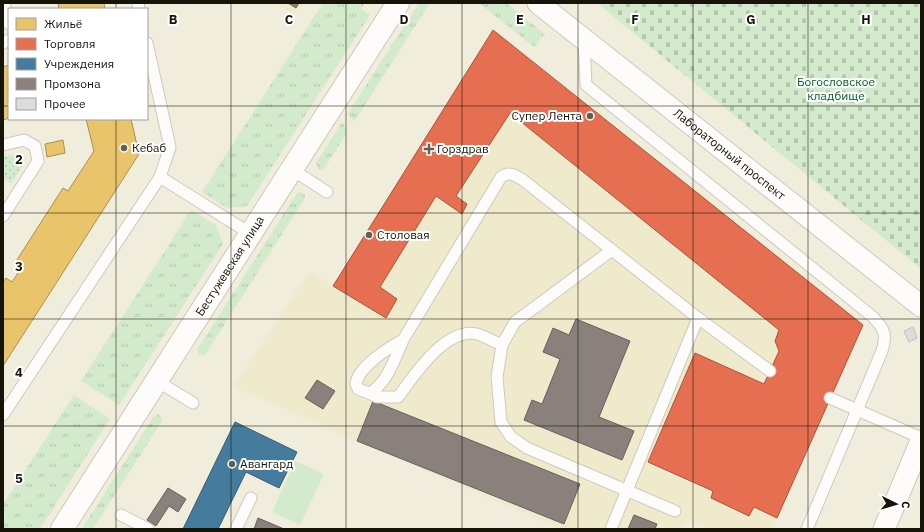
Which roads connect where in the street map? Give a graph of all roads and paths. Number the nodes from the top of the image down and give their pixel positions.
1 (4, 3) edge
2 (398, 3) edge
3 (538, 3) edge
4 (8, 20) edge
5 (584, 40) junction
6 (148, 48) edge
7 (3, 145) edge
8 (292, 169) junction
9 (160, 177) junction
10 (327, 192) dead end
11 (3, 216) edge
12 (251, 234) junction
13 (612, 250) junction
14 (921, 306) edge
15 (698, 318) junction
16 (402, 340) junction
17 (502, 345) junction
18 (770, 370) dead end
19 (157, 380) junction
20 (369, 393) junction
21 (830, 398) dead end
22 (193, 403) dead end
23 (858, 410) junction
24 (3, 415) edge
25 (921, 438) edge
26 (921, 441) edge
27 (627, 491) junction
28 (251, 498) dead end
29 (675, 511) dead end
30 (121, 515) dead end
31 (62, 529) edge
32 (148, 529) edge
33 (236, 529) edge
34 (611, 529) edge
35 (807, 529) edge
36 (884, 529) edge

1 - 4 lane
2 - 8 street, Бестужевская улица
3 - 5 street, Лабораторный проспект
5 - 14 street, Лабораторный проспект
5 - 23 lane
6 - 9 lane
7 - 11 lane
8 - 10 lane
8 - 12 street, Бестужевская улица
9 - 12 lane
9 - 24 lane
12 - 19 street, Бестужевская улица
13 - 15 lane
13 - 16 lane
13 - 17 lane
15 - 18 lane
15 - 27 lane
16 - 20 lane
16 - 20 lane
17 - 20 lane
17 - 27 lane
19 - 22 lane
19 - 31 street, Бестужевская улица
21 - 23 lane
23 - 25 lane
23 - 35 lane
26 - 36 street
27 - 29 lane
27 - 34 lane
28 - 33 lane
30 - 32 lane

